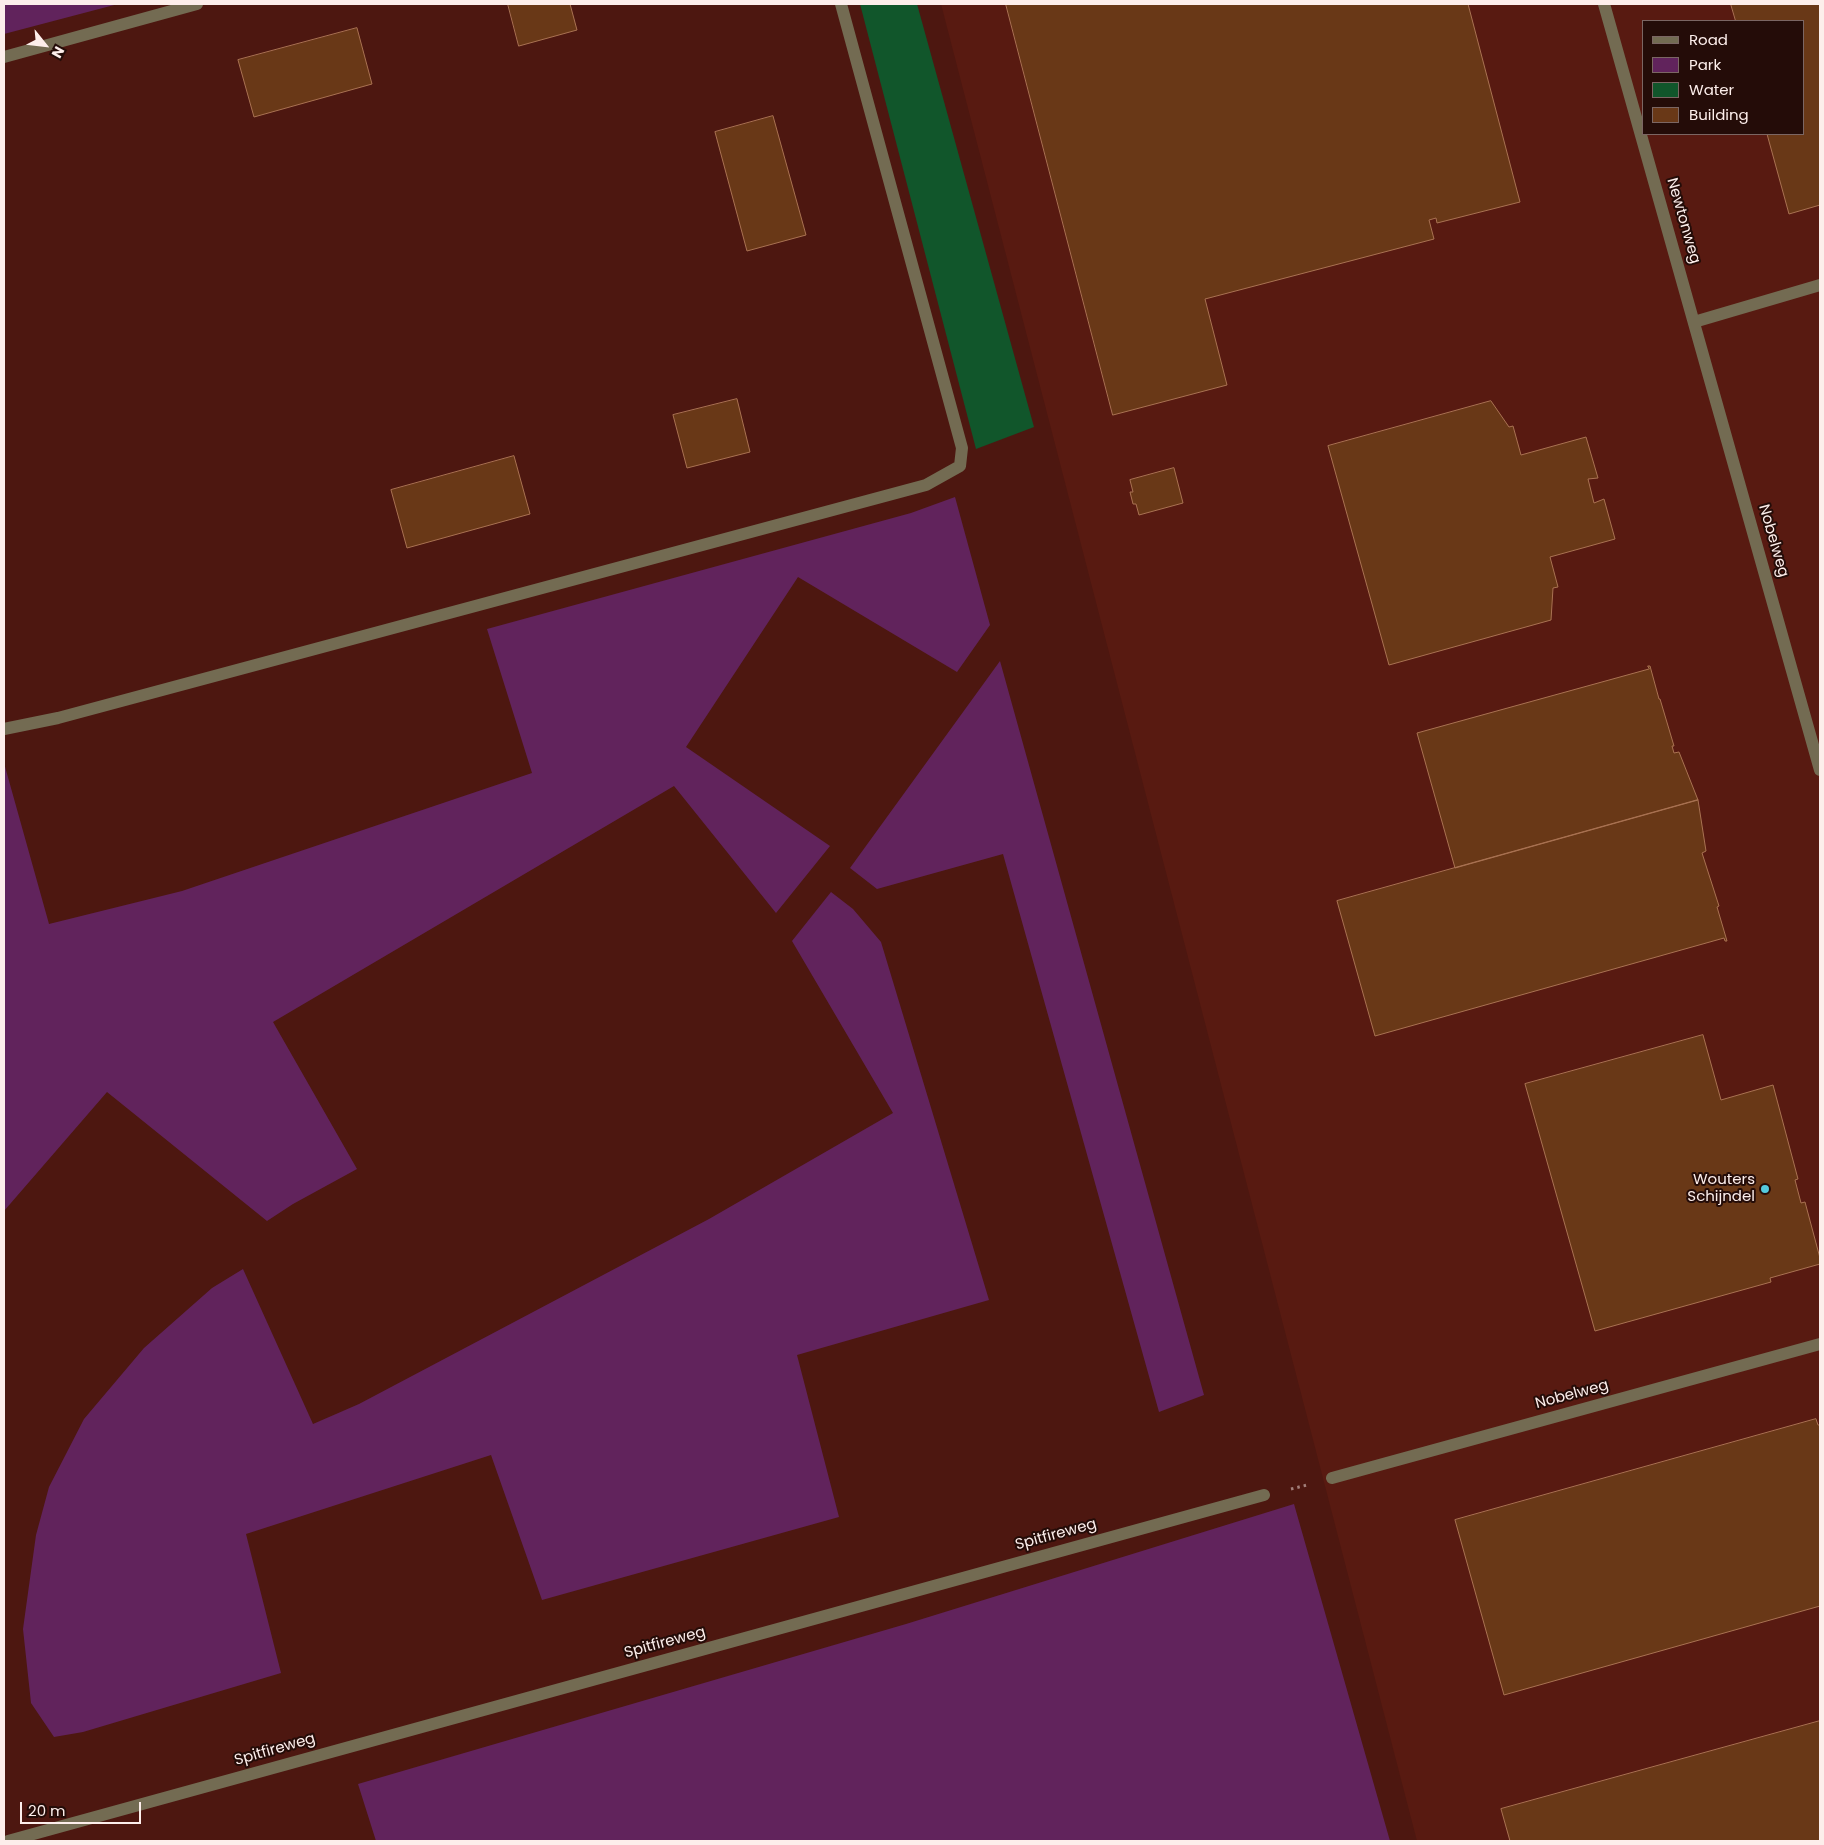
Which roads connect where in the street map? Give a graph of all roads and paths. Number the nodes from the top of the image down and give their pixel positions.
1 (197, 4) edge
2 (841, 4) edge
3 (1604, 4) edge
4 (4, 57) edge
5 (1820, 285) edge
6 (1694, 322) junction
7 (4, 728) edge
8 (1820, 770) edge
9 (1820, 1344) edge
10 (1332, 1478) joint
11 (1264, 1495) joint
12 (8, 1841) edge

1 - 4 street
2 - 7 street
3 - 6 street, Newtonweg
5 - 6 street
6 - 8 street, Nobelweg
9 - 10 street, Nobelweg
10 - 11 path
11 - 12 street, Spitfireweg

